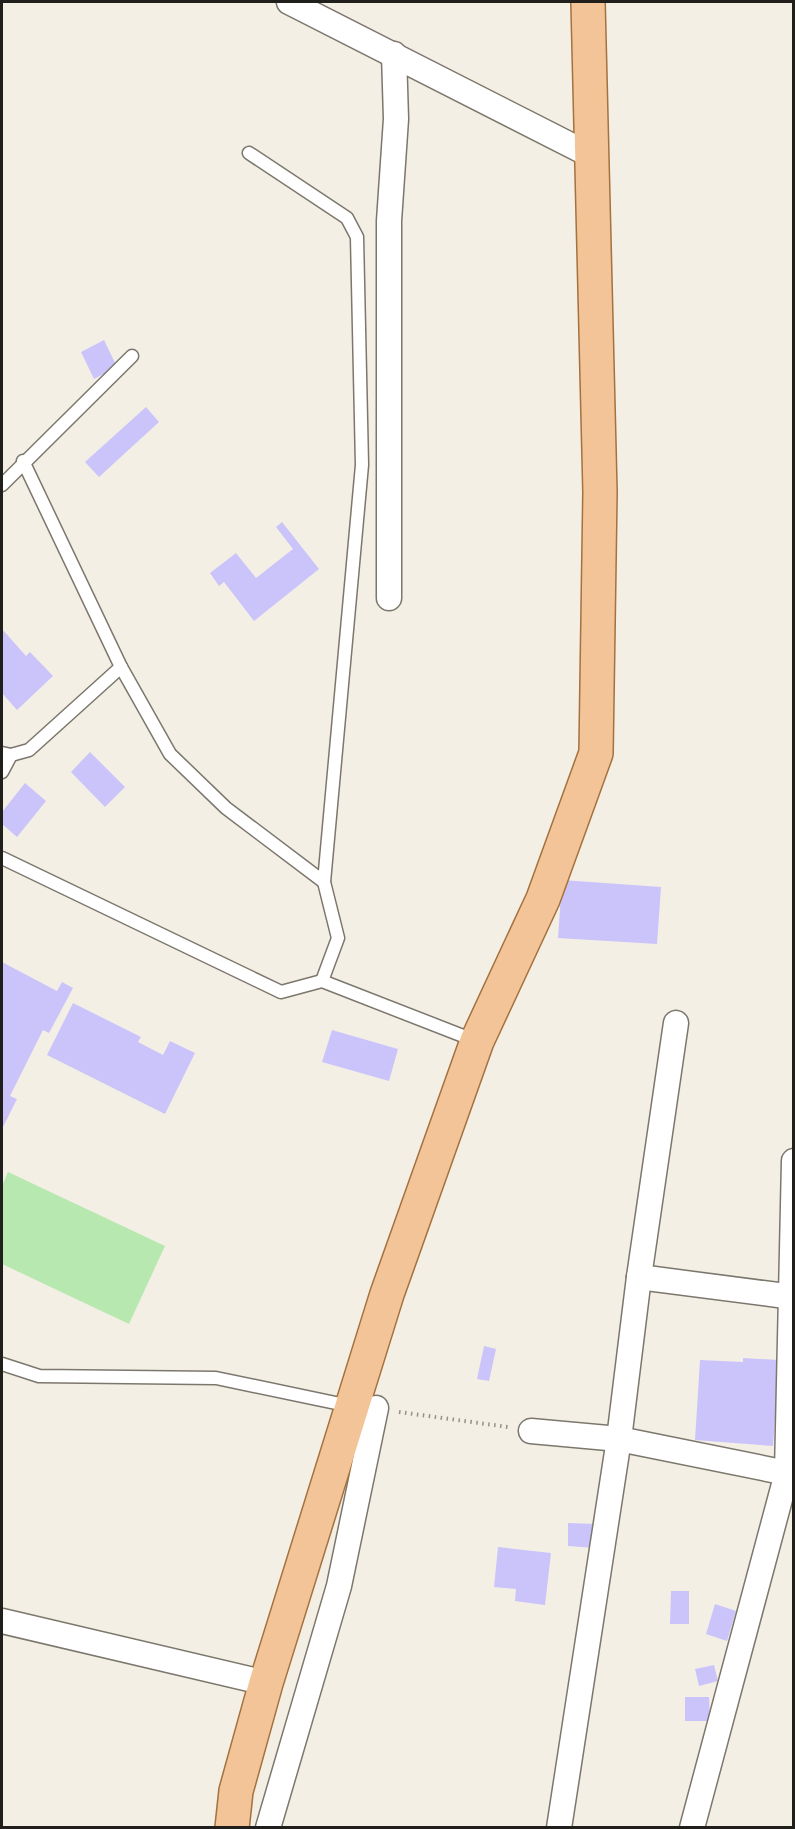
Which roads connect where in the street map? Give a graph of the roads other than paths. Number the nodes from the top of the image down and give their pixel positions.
1 (289, 2) edge
2 (588, 2) edge
3 (394, 54) junction
4 (249, 153) dead end
5 (594, 157) junction
6 (132, 356) dead end
7 (23, 460) junction
8 (2, 485) edge
9 (389, 598) dead end
10 (121, 667) junction
11 (6, 754) edge
12 (2, 772) edge
13 (2, 858) edge
14 (324, 882) junction
15 (322, 981) junction
16 (676, 1023) dead end
17 (477, 1041) junction
18 (794, 1161) edge
19 (639, 1277) junction
20 (793, 1297) edge
21 (2, 1364) edge
22 (363, 1407) junction
23 (531, 1431) road end
24 (619, 1439) junction
25 (787, 1473) junction
26 (2, 1621) edge
27 (266, 1683) junction
28 (232, 1827) edge
29 (268, 1827) edge
30 (559, 1827) edge
31 (692, 1827) edge

1 - 3 street
2 - 5 main road
3 - 5 street
3 - 9 street
4 - 14 lane
5 - 17 main road
6 - 7 lane
7 - 8 lane
7 - 10 lane
10 - 11 lane
10 - 14 lane
11 - 12 lane
13 - 15 lane
14 - 15 lane
15 - 17 lane
16 - 19 street
17 - 22 main road
18 - 20 street
19 - 20 street
19 - 24 street
20 - 25 street
21 - 22 lane
22 - 27 main road
22 - 29 street
23 - 24 street
24 - 25 street
24 - 30 street
25 - 31 street
26 - 27 street
27 - 28 main road

